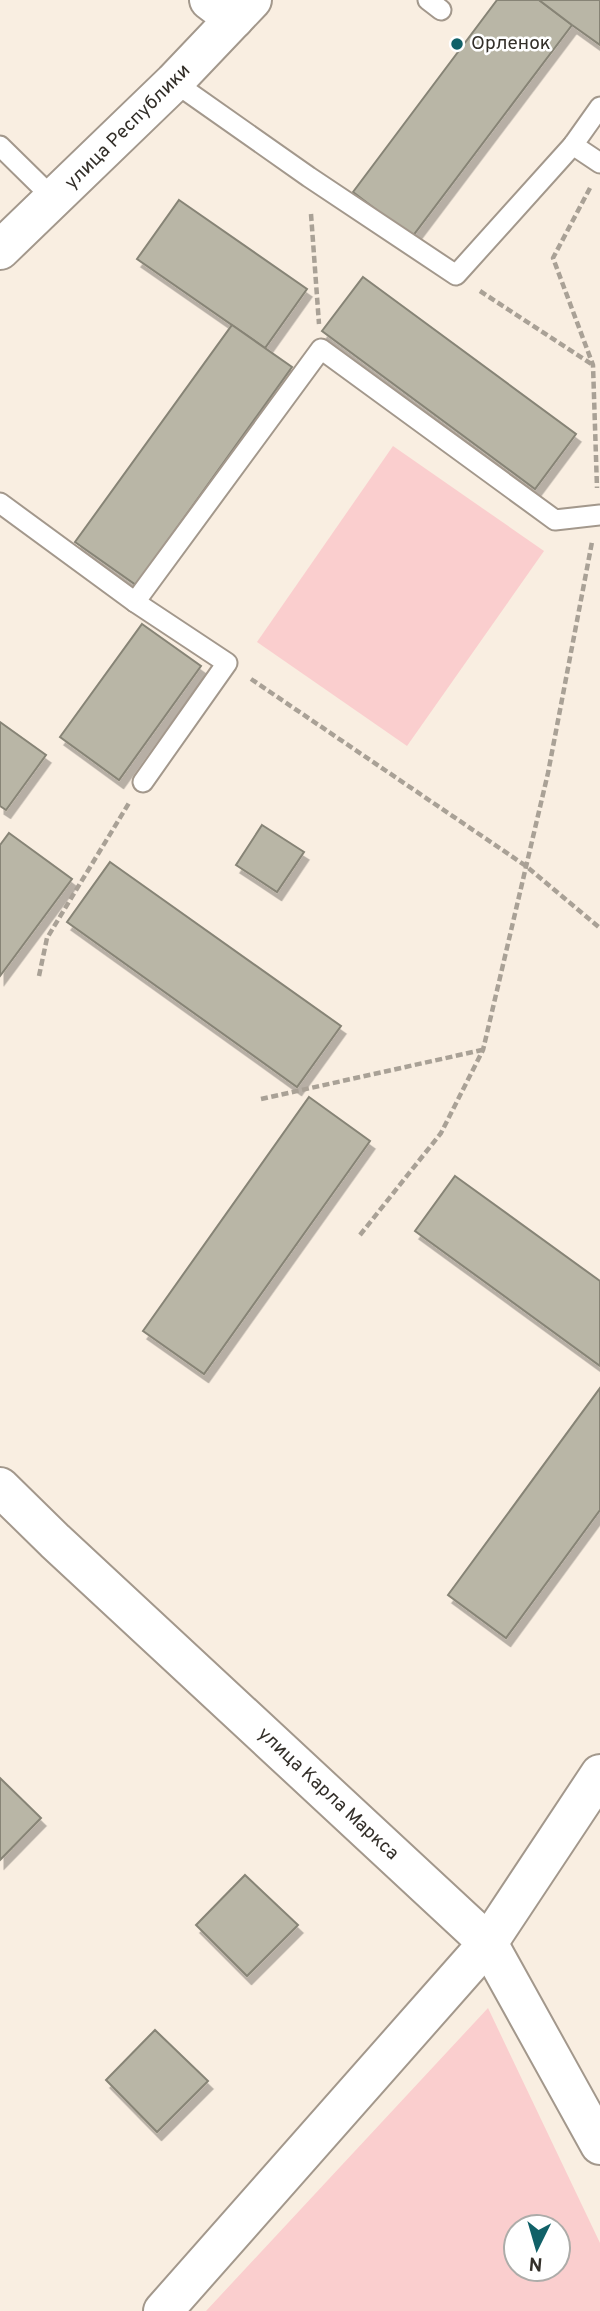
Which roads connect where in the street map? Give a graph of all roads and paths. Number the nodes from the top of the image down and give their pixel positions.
1 (232, 6) edge
2 (174, 82) junction
3 (600, 107) edge
4 (573, 145) junction
5 (0, 146) edge
6 (597, 172) edge
7 (309, 177) junction
8 (54, 199) junction
9 (0, 250) edge
10 (456, 275) junction
11 (321, 349) junction
12 (593, 365) junction
13 (0, 503) edge
14 (599, 515) edge
15 (135, 602) junction
16 (227, 663) junction
17 (143, 782) joint
18 (526, 866) junction
19 (600, 928) edge
20 (39, 976) dead end
21 (483, 1050) junction
22 (261, 1099) dead end
23 (360, 1235) dead end
24 (0, 1487) edge
25 (600, 1774) edge
26 (488, 1943) junction
27 (600, 2145) edge
28 (163, 2311) edge

1 - 2 street, улица Республики
2 - 7 lane
2 - 8 street, улица Республики
3 - 4 lane
4 - 6 lane
4 - 10 lane
5 - 8 lane
6 - 12 path
7 - 10 lane
7 - 11 path
8 - 9 street, улица Республики
10 - 12 path
11 - 14 lane
11 - 15 lane
12 - 14 path
13 - 15 lane
14 - 18 path
15 - 16 lane
16 - 17 lane
16 - 18 path
17 - 20 path
18 - 19 path
18 - 21 path
21 - 22 path
21 - 23 path
24 - 26 street, улица Карла Маркса
25 - 26 street
26 - 27 street, улица Карла Маркса
26 - 28 street

